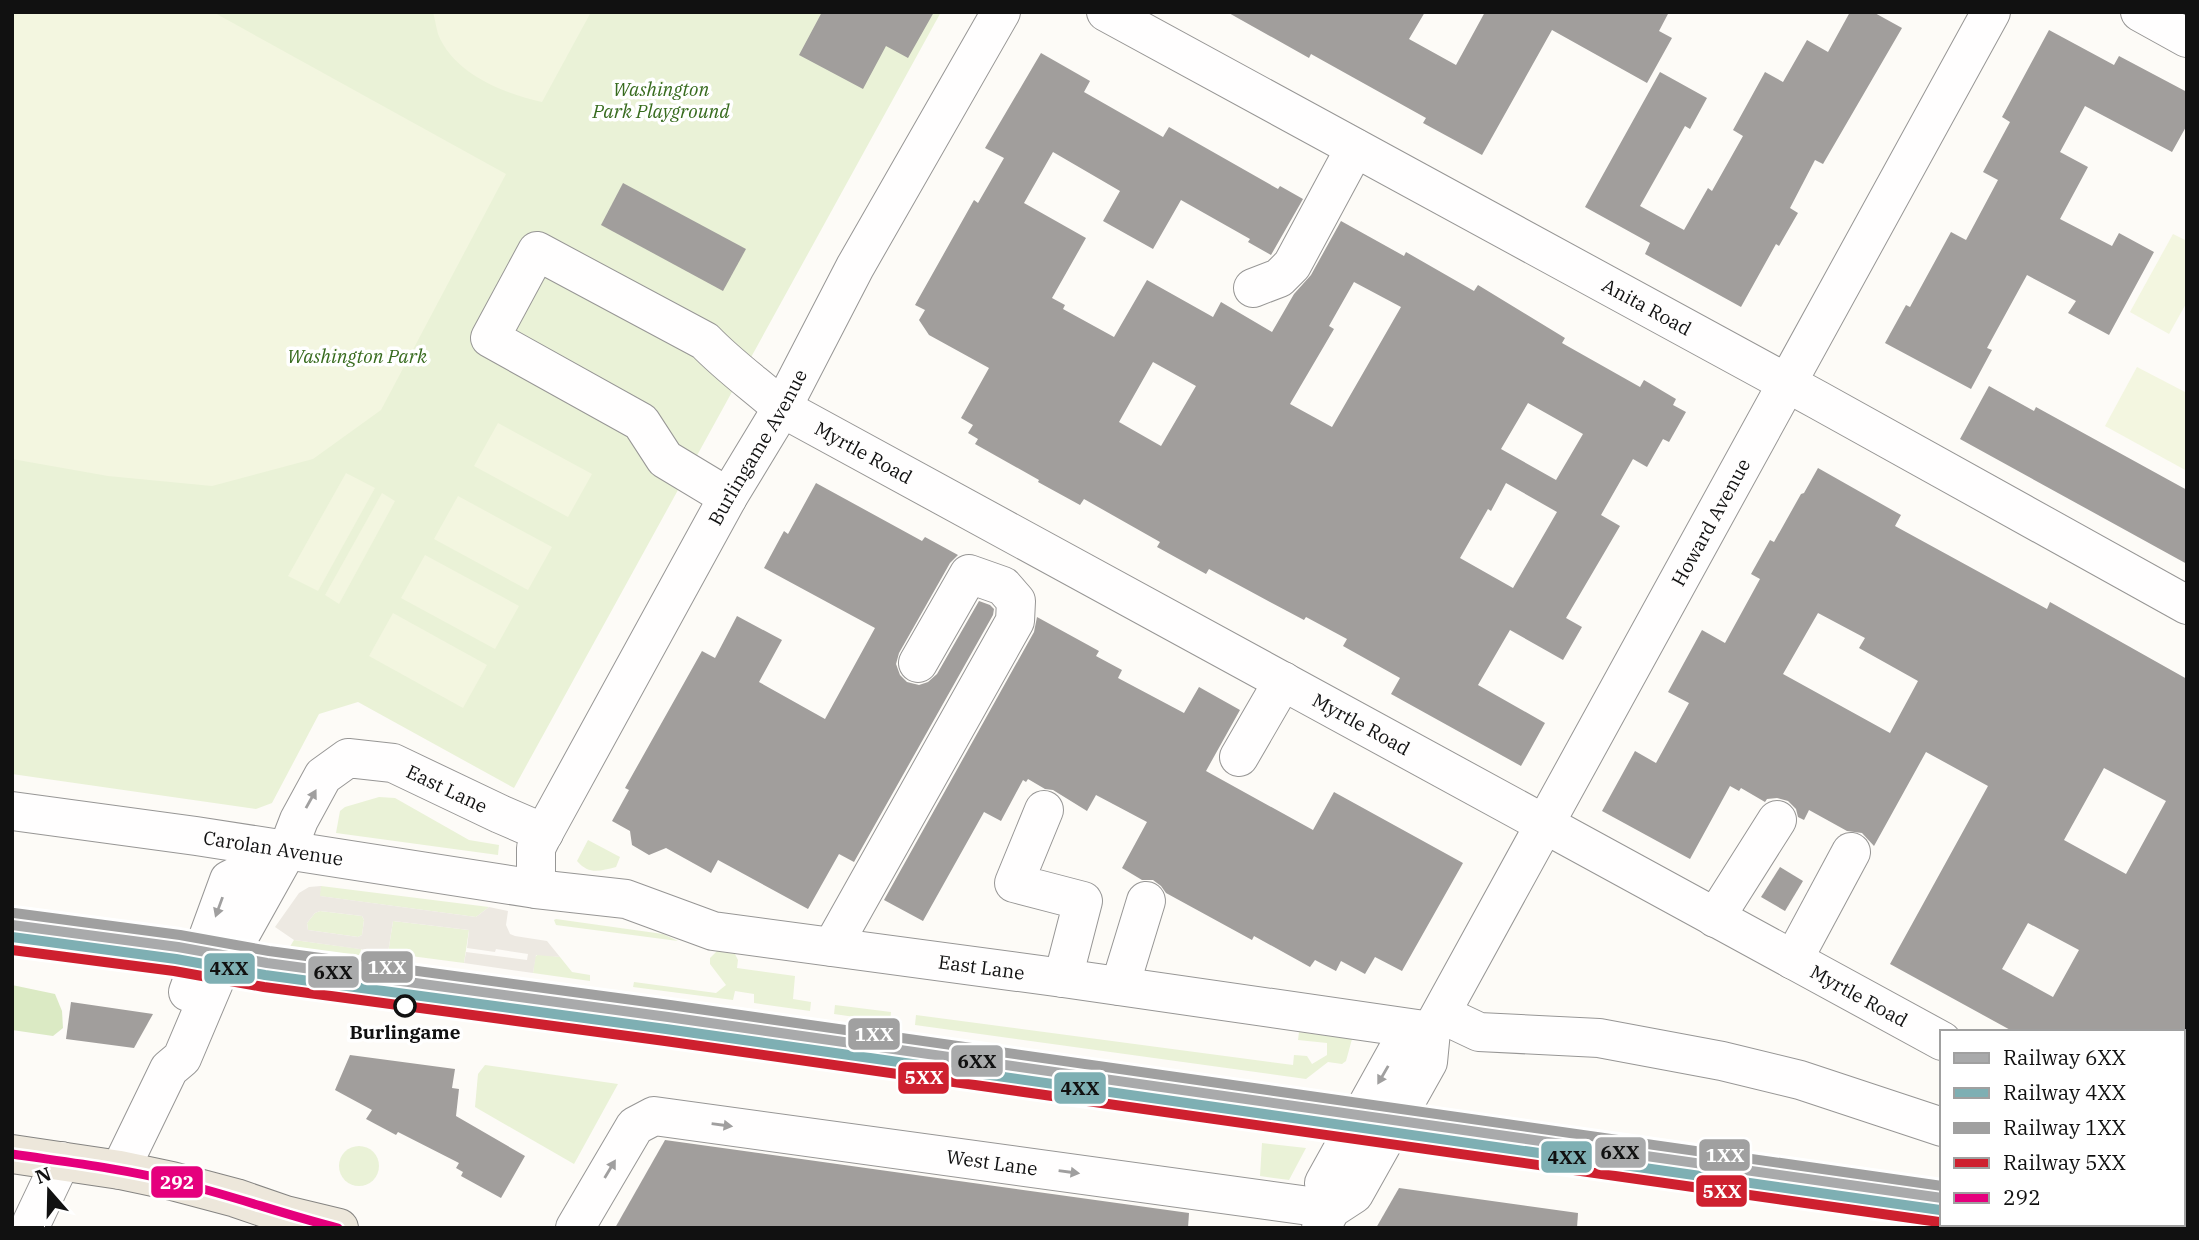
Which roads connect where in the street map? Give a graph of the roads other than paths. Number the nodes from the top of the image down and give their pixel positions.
1 (1001, 12) edge
2 (1106, 12) edge
3 (1991, 12) edge
4 (2140, 12) edge
5 (2187, 38) edge
6 (1355, 148) junction
7 (1253, 288) dead end
8 (1786, 383) junction
9 (782, 408) junction
10 (727, 496) junction
11 (2187, 605) edge
12 (918, 663) dead end
13 (1283, 681) junction
14 (1239, 757) dead end
15 (1044, 810) dead end
16 (12, 811) edge
17 (1777, 820) dead end
18 (1545, 825) junction
19 (544, 833) junction
20 (287, 851) junction
21 (1851, 852) dead end
22 (536, 889) junction
23 (1146, 901) dead end
24 (1716, 918) junction
25 (832, 947) junction
26 (1793, 960) junction
27 (1063, 978) junction
28 (1120, 986) junction
29 (1436, 1023) junction
30 (1940, 1040) edge
31 (1940, 1126) edge
32 (12, 1154) edge
33 (61, 1161) junction
34 (120, 1170) junction
35 (1326, 1218) edge
36 (32, 1222) dead end
37 (334, 1227) edge
38 (575, 1228) edge

1 - 9 street, Burlingame Avenue
2 - 6 street, Anita Road
3 - 8 street, Howard Avenue
4 - 5 street
6 - 7 street
6 - 8 street, Anita Road
8 - 11 street, Anita Road
8 - 18 street, Howard Avenue
9 - 10 street, Burlingame Avenue
9 - 10 street, Myrtle Road
9 - 13 street, Myrtle Road
10 - 19 street, Burlingame Avenue
12 - 25 street
13 - 14 street
13 - 18 street, Myrtle Road
15 - 27 street
16 - 20 street, Carolan Avenue
17 - 24 street
18 - 24 street, Myrtle Road
18 - 29 street, Howard Avenue
20 -> 19 street, East Lane
19 - 22 street, Burlingame Avenue
20 - 22 street, Carolan Avenue
20 - 34 street
21 - 26 street
22 - 25 street, East Lane
23 - 28 street
24 - 26 street, Myrtle Road
25 - 27 street, East Lane
26 - 30 street, Myrtle Road
27 - 28 street, East Lane
28 - 29 street, East Lane
29 - 31 street, East Lane
29 - 35 street
32 - 33 main road
33 - 34 main road
33 - 36 street
34 - 37 main road
38 -> 35 street, West Lane

